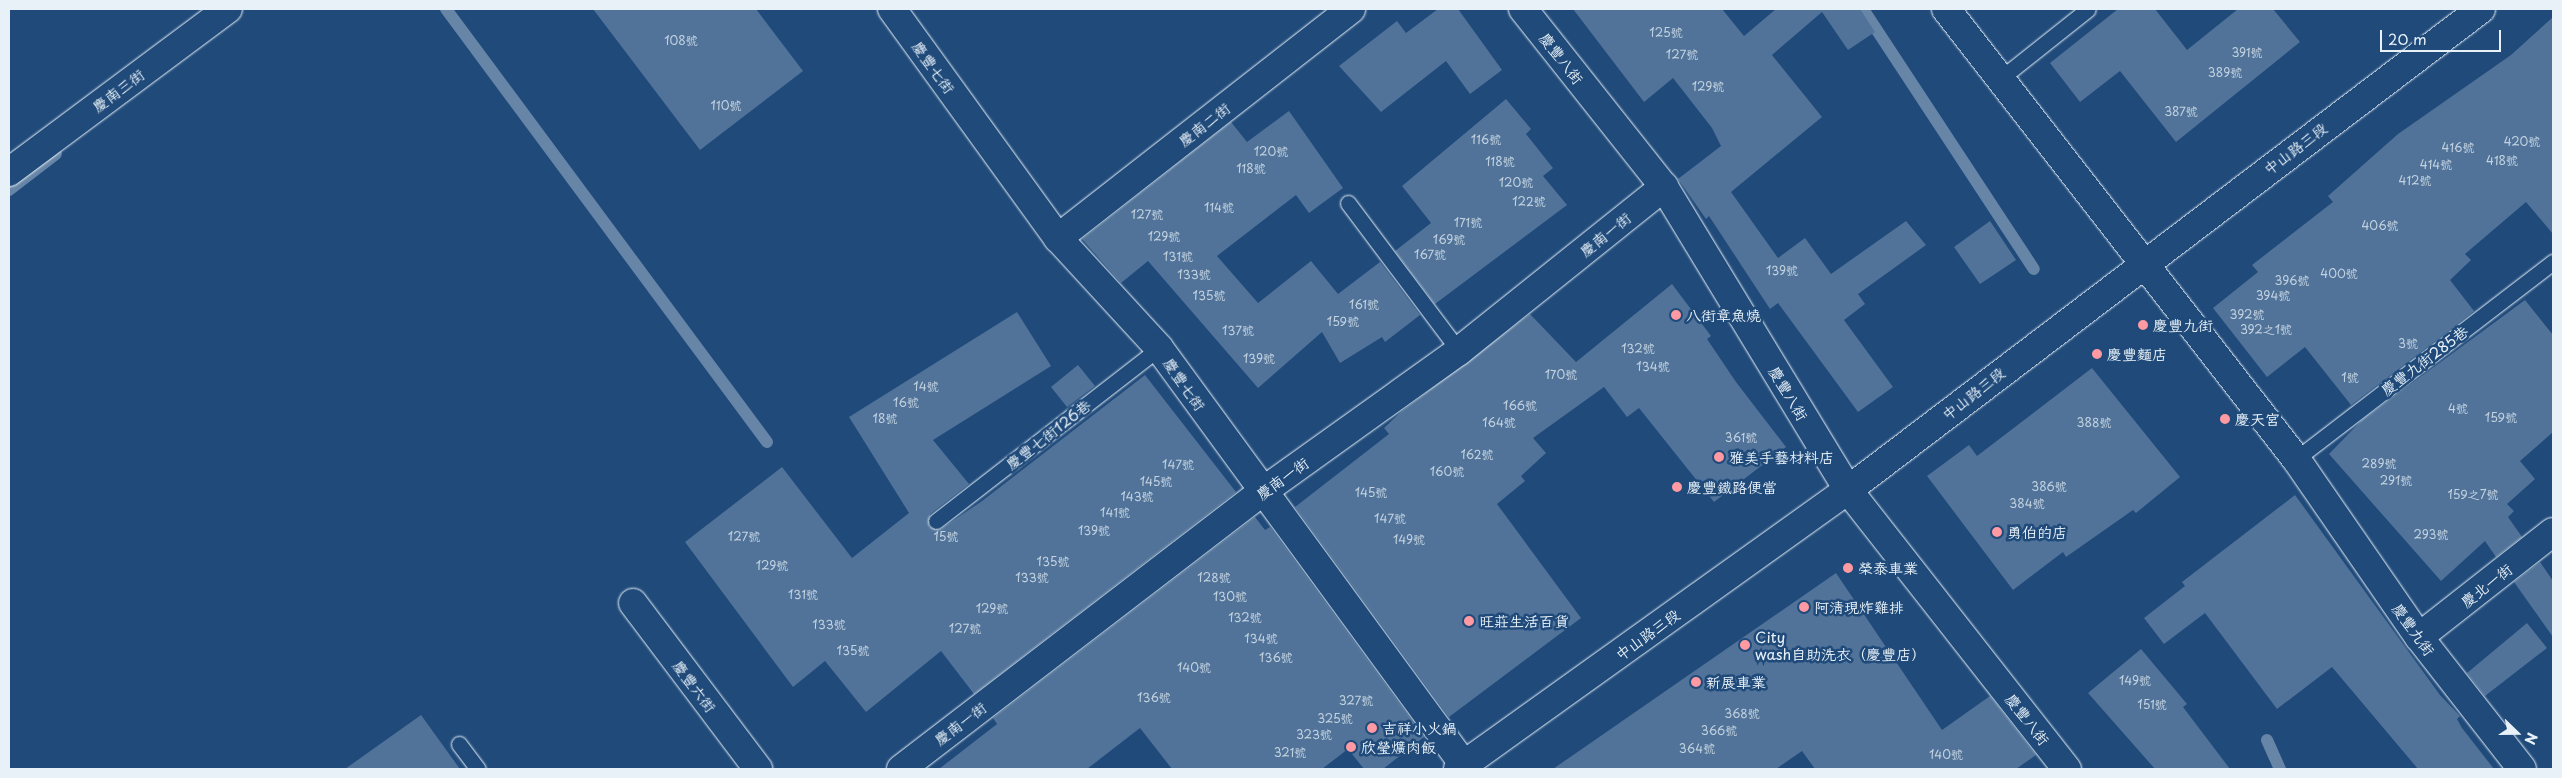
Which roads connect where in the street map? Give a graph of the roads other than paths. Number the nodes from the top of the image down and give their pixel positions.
1 (228, 9) edge
2 (892, 9) edge
3 (1351, 9) edge
4 (1523, 9) edge
5 (1946, 9) edge
6 (2088, 9) edge
7 (2481, 9) edge
8 (2000, 80) junction
9 (9, 172) edge
10 (1664, 187) junction
11 (1348, 204) dead end
12 (1058, 238) junction
13 (2145, 261) junction
14 (2553, 262) edge
15 (1159, 348) junction
16 (1459, 351) junction
17 (2296, 459) junction
18 (1848, 490) junction
19 (1262, 492) junction
20 (936, 521) dead end
21 (2553, 532) edge
22 (633, 603) dead end
23 (2419, 637) junction
24 (459, 744) dead end
25 (1463, 768) edge
26 (478, 769) edge
27 (758, 769) edge
28 (900, 769) edge
29 (2067, 769) edge
30 (2522, 769) edge

1 - 9 street, 慶南三街
2 - 12 street, 慶豐七街
3 - 12 street, 慶南二街
4 - 10 street, 慶豐八街
5 - 8 street, 慶豐九街
6 - 8 lane
7 - 13 street, 中山路三段
8 - 13 street, 慶豐九街
10 - 16 street, 慶南一街
10 - 18 street, 慶豐八街
11 - 16 lane
12 - 15 street, 慶豐七街
13 - 17 street, 慶豐九街
13 - 18 street, 中山路三段
14 - 17 lane, 慶豐九街285巷
15 - 19 street, 慶豐七街
15 - 20 lane, 慶豐七街126巷
16 - 19 street, 慶南一街
17 - 23 street, 慶豐九街
18 - 25 street, 中山路三段
18 - 29 street, 慶豐八街
19 - 25 street, 慶豐七街
19 - 28 street, 慶南一街
21 - 23 street, 慶北一街
22 - 27 street, 慶豐六街
23 - 30 street, 慶豐九街
24 - 26 lane

